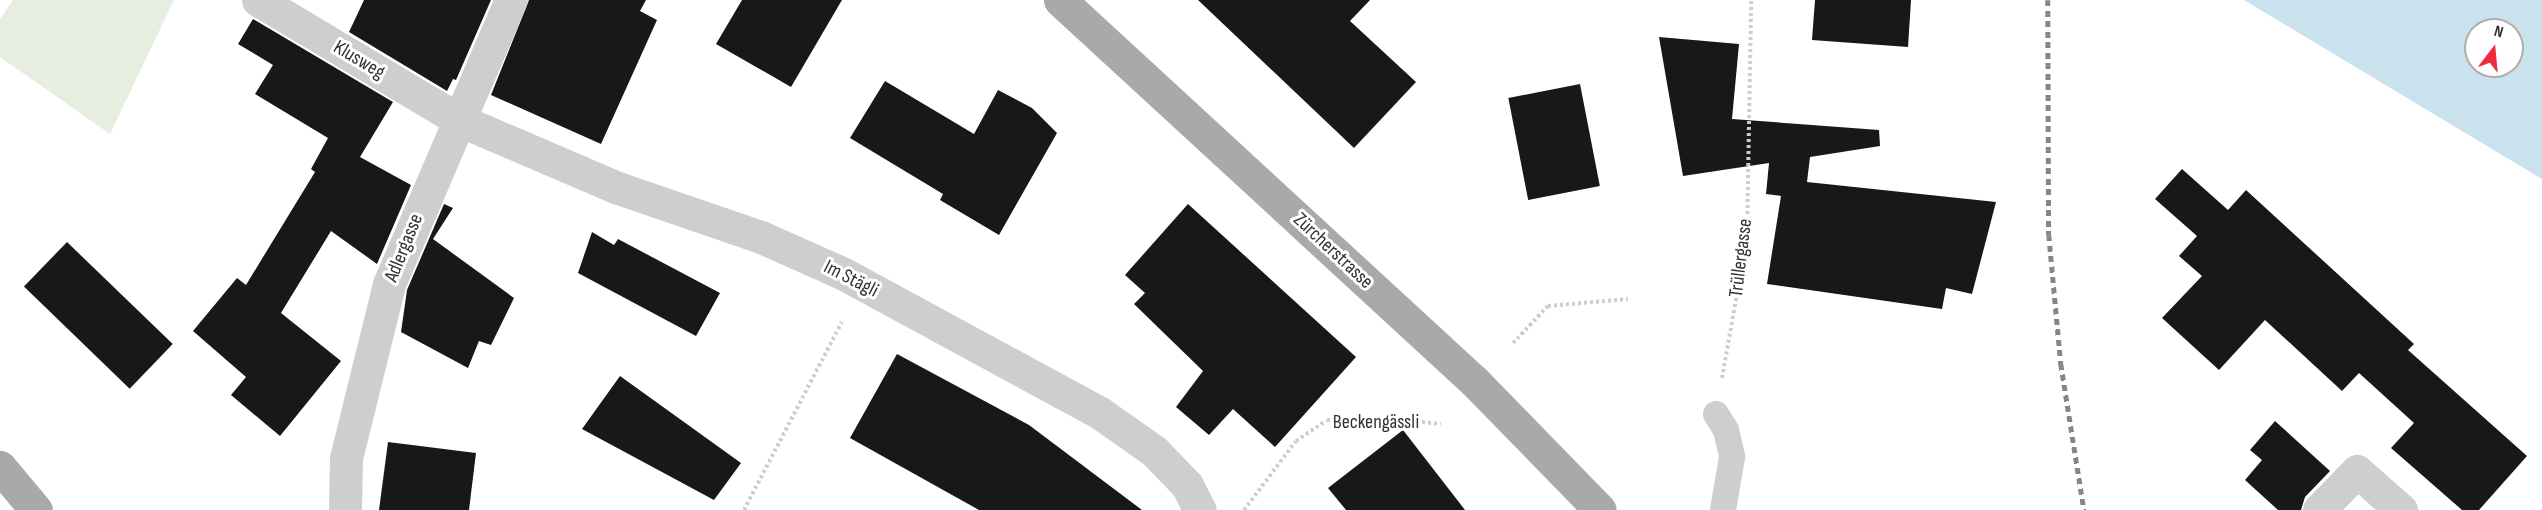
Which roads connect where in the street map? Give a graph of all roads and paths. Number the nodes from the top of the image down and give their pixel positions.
1 (258, 0) edge
2 (512, 0) edge
3 (1060, 0) edge
4 (1751, 0) edge
5 (459, 120) junction
6 (1628, 299) dead end
7 (844, 318) dead end
8 (1513, 343) dead end
9 (1716, 414) joint
10 (1441, 424) dead end
11 (0, 467) edge
12 (36, 510) edge
13 (345, 510) edge
14 (744, 510) edge
15 (1200, 510) edge
16 (1244, 510) edge
17 (1600, 510) edge
18 (1723, 510) edge
19 (2319, 510) edge
20 (2401, 510) edge

1 - 5 street, Klusweg
2 - 5 street, Adlergasse
3 - 17 main road, Zürcherstrasse
4 - 9 path, Trüllergasse
5 - 13 street, Adlergasse
5 - 15 street, Im Stägli
6 - 8 path
7 - 14 path
9 - 18 lane
10 - 16 path, Beckengässli
11 - 12 main road
19 - 20 street

